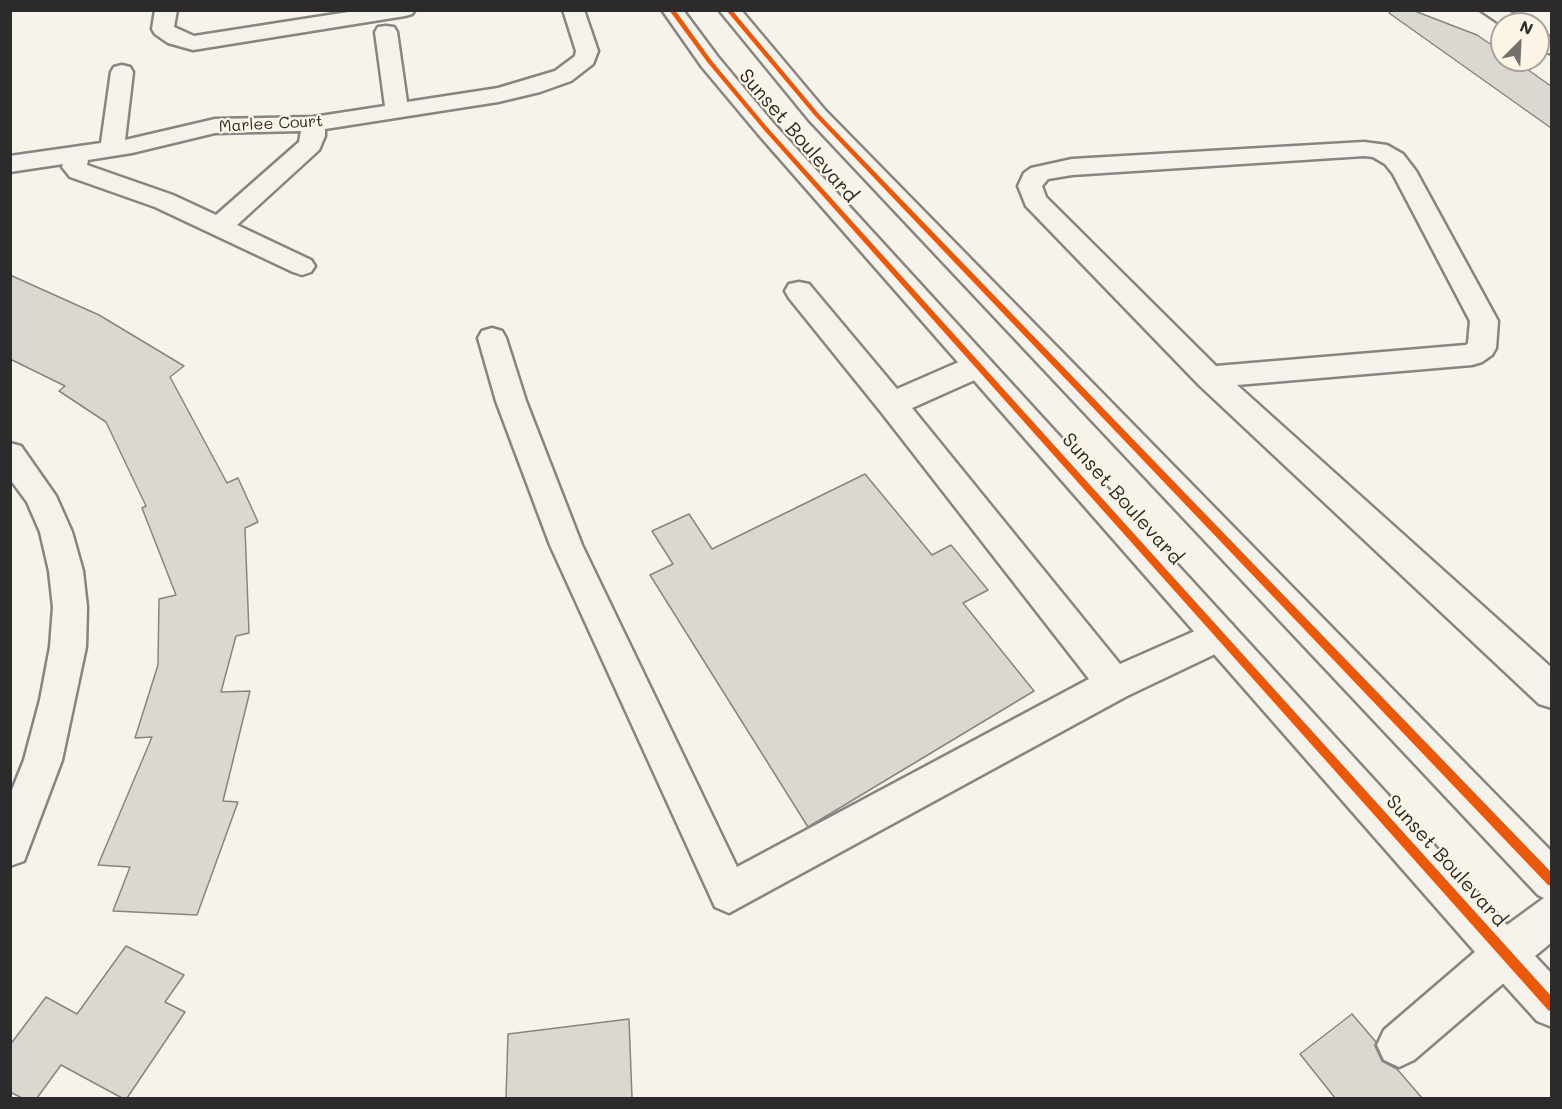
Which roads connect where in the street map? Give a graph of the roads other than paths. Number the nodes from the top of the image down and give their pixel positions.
1 (166, 10) edge
2 (405, 10) edge
3 (573, 10) edge
4 (672, 10) edge
5 (729, 10) edge
6 (386, 32) dead end
7 (122, 72) dead end
8 (397, 111) junction
9 (313, 124) junction
10 (112, 149) junction
11 (77, 156) junction
12 (10, 164) edge
13 (218, 226) junction
14 (302, 266) dead end
15 (799, 291) dead end
16 (492, 338) dead end
17 (978, 366) junction
18 (1209, 378) junction
19 (892, 404) junction
20 (10, 456) edge
21 (1220, 635) junction
22 (1114, 684) junction
23 (1551, 692) edge
24 (10, 847) edge
25 (1551, 881) edge
26 (1551, 915) edge
27 (1505, 954) junction
28 (1551, 1006) edge
29 (1399, 1045) dead end

1 - 2 main road
3 - 8 main road, Marlee Court
4 - 17 main road, Sunset Boulevard
5 - 25 main road, Sunset Boulevard
6 - 8 main road
7 - 10 main road
8 - 9 main road, Marlee Court
9 - 10 main road, Marlee Court
9 - 13 main road
10 - 11 main road, Marlee Court
11 - 12 main road, Marlee Court
11 - 13 main road
13 - 14 main road
15 - 19 main road
16 - 22 main road
17 - 19 main road
17 - 21 main road, Sunset Boulevard
18 - 18 main road
18 - 23 main road
19 - 22 main road
20 - 24 main road
21 - 22 main road
21 - 27 main road, Sunset Boulevard
26 - 27 main road
27 - 28 main road, Sunset Boulevard
27 - 29 main road

